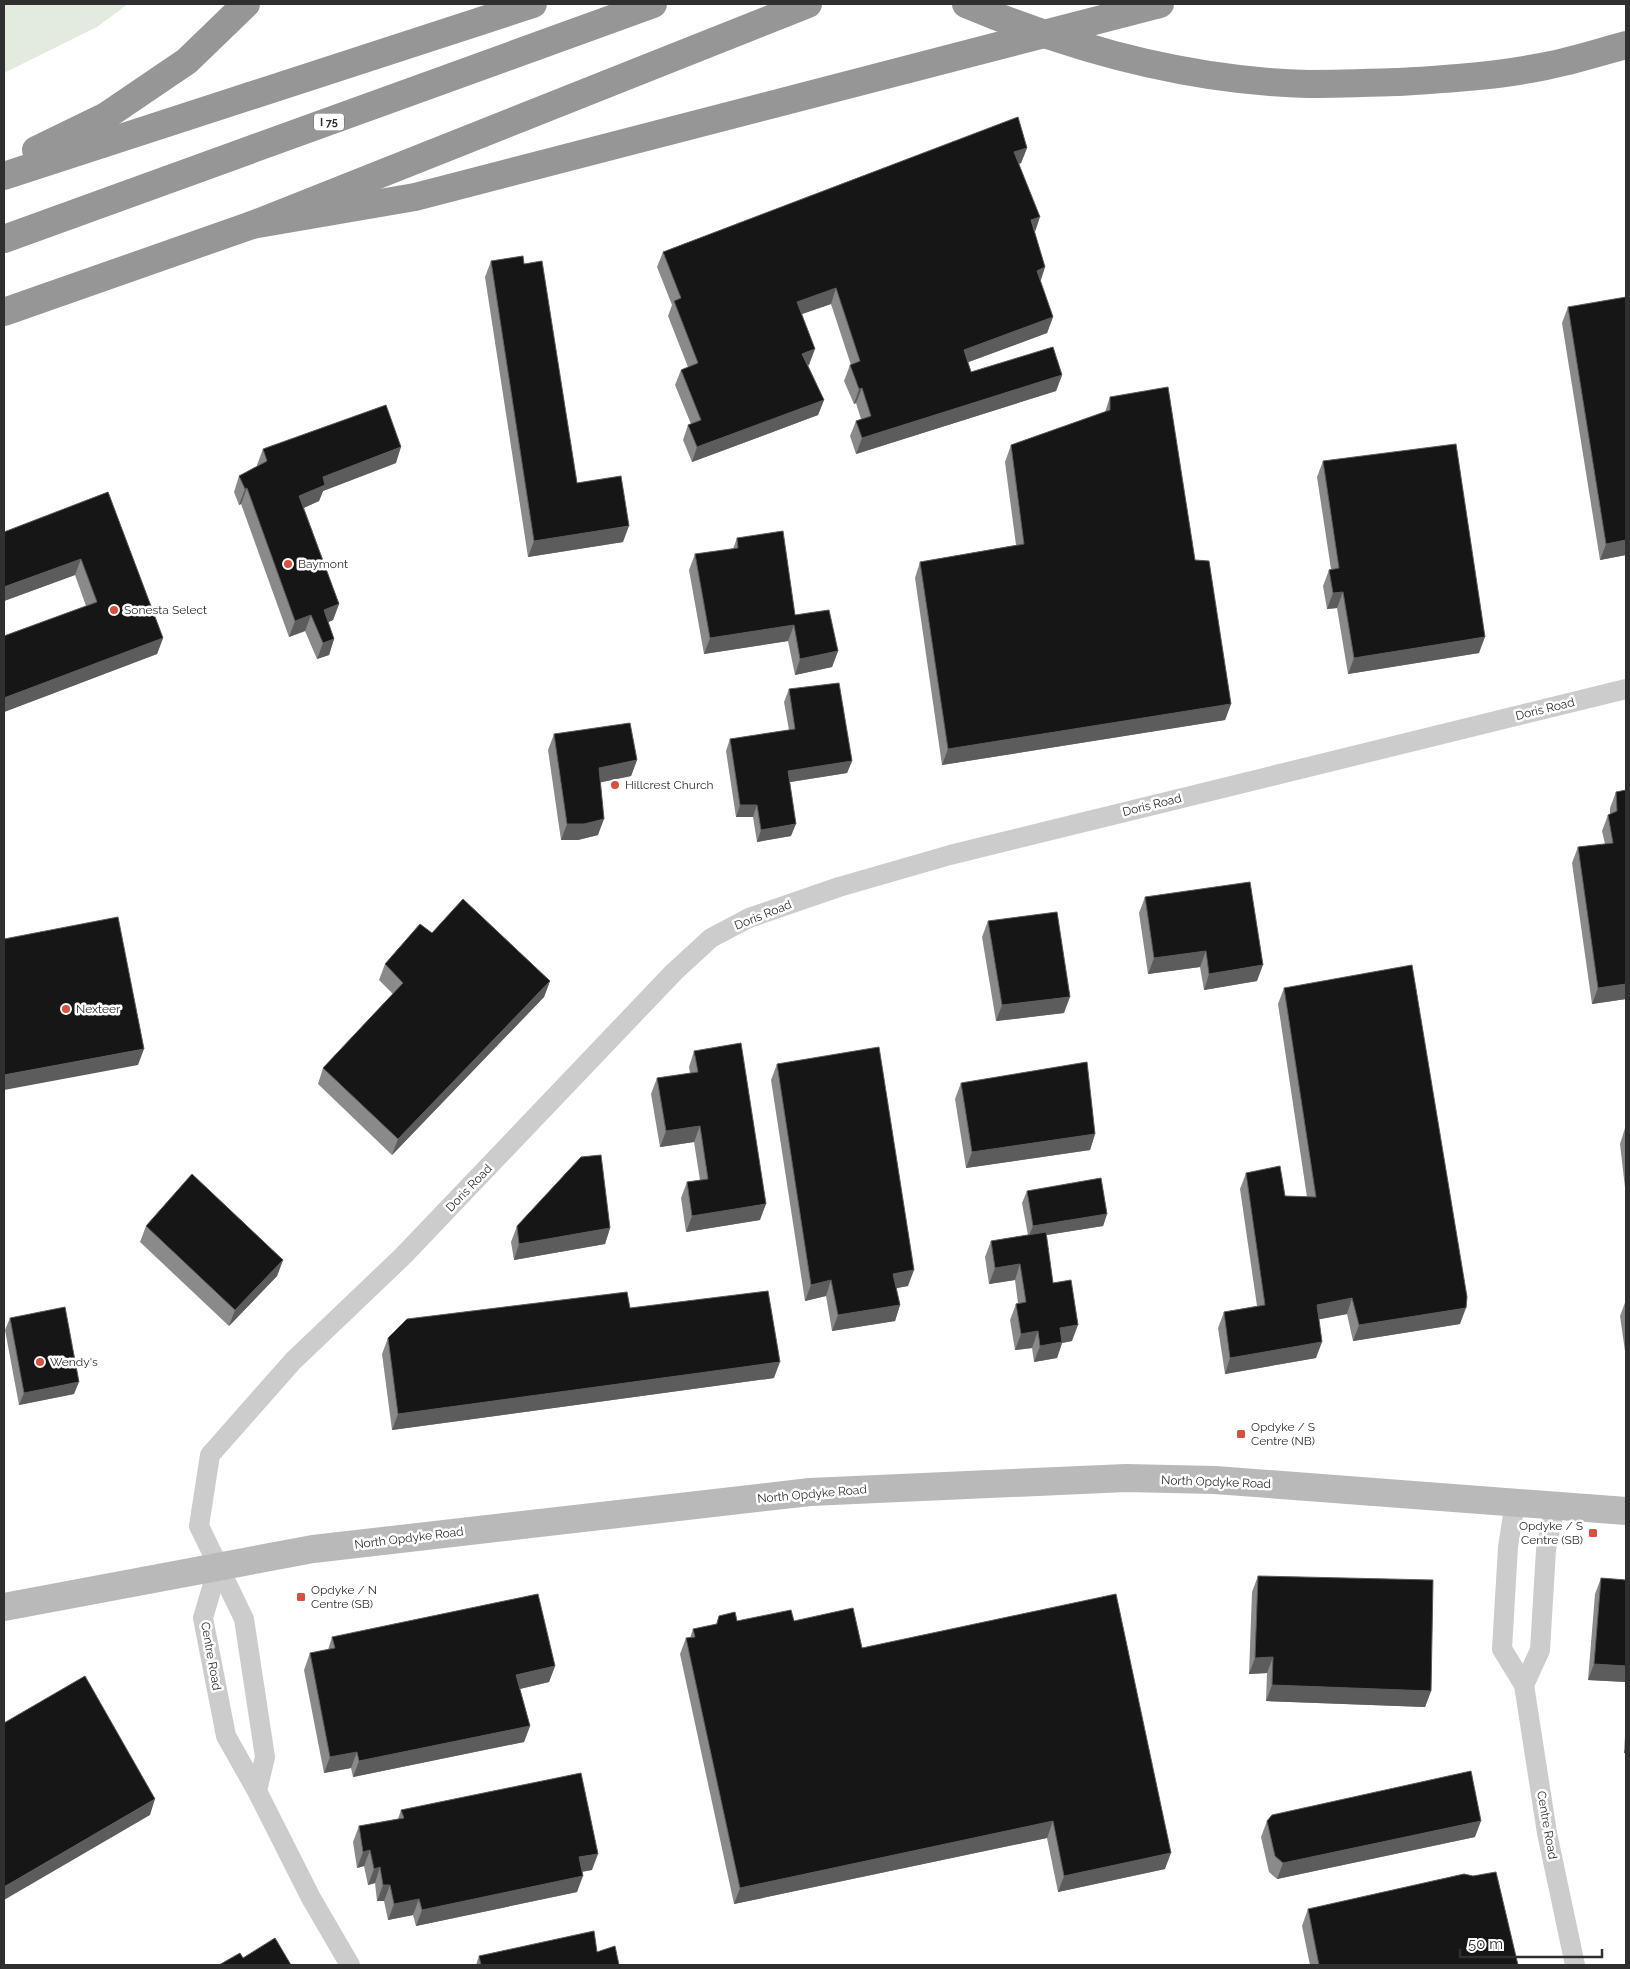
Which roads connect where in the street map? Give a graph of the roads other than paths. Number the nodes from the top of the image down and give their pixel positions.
1 (246, 4) edge
2 (533, 4) edge
3 (653, 4) edge
4 (808, 4) edge
5 (966, 4) edge
6 (1160, 4) edge
7 (1626, 45) edge
8 (4, 165) edge
9 (4, 176) edge
10 (252, 225) junction
11 (4, 240) edge
12 (4, 312) edge
13 (1626, 689) edge
14 (1515, 1502) junction
15 (1555, 1505) junction
16 (1626, 1511) edge
17 (218, 1567) junction
18 (4, 1607) edge
19 (1524, 1684) junction
20 (257, 1791) junction
21 (350, 1965) edge
22 (1575, 1965) edge

1 - 8 highway
2 - 9 highway
3 - 11 highway, I 75
4 - 10 highway
5 - 7 highway
6 - 10 highway
10 - 12 highway
13 - 17 street, Doris Road
14 - 15 main road, North Opdyke Road
14 - 17 main road, North Opdyke Road
14 - 19 street, Centre Road
15 - 16 main road, North Opdyke Road
15 - 19 street
17 - 18 main road, North Opdyke Road
17 - 20 street
17 - 20 street, Centre Road
19 - 22 street, Centre Road
20 - 21 street, Centre Road

